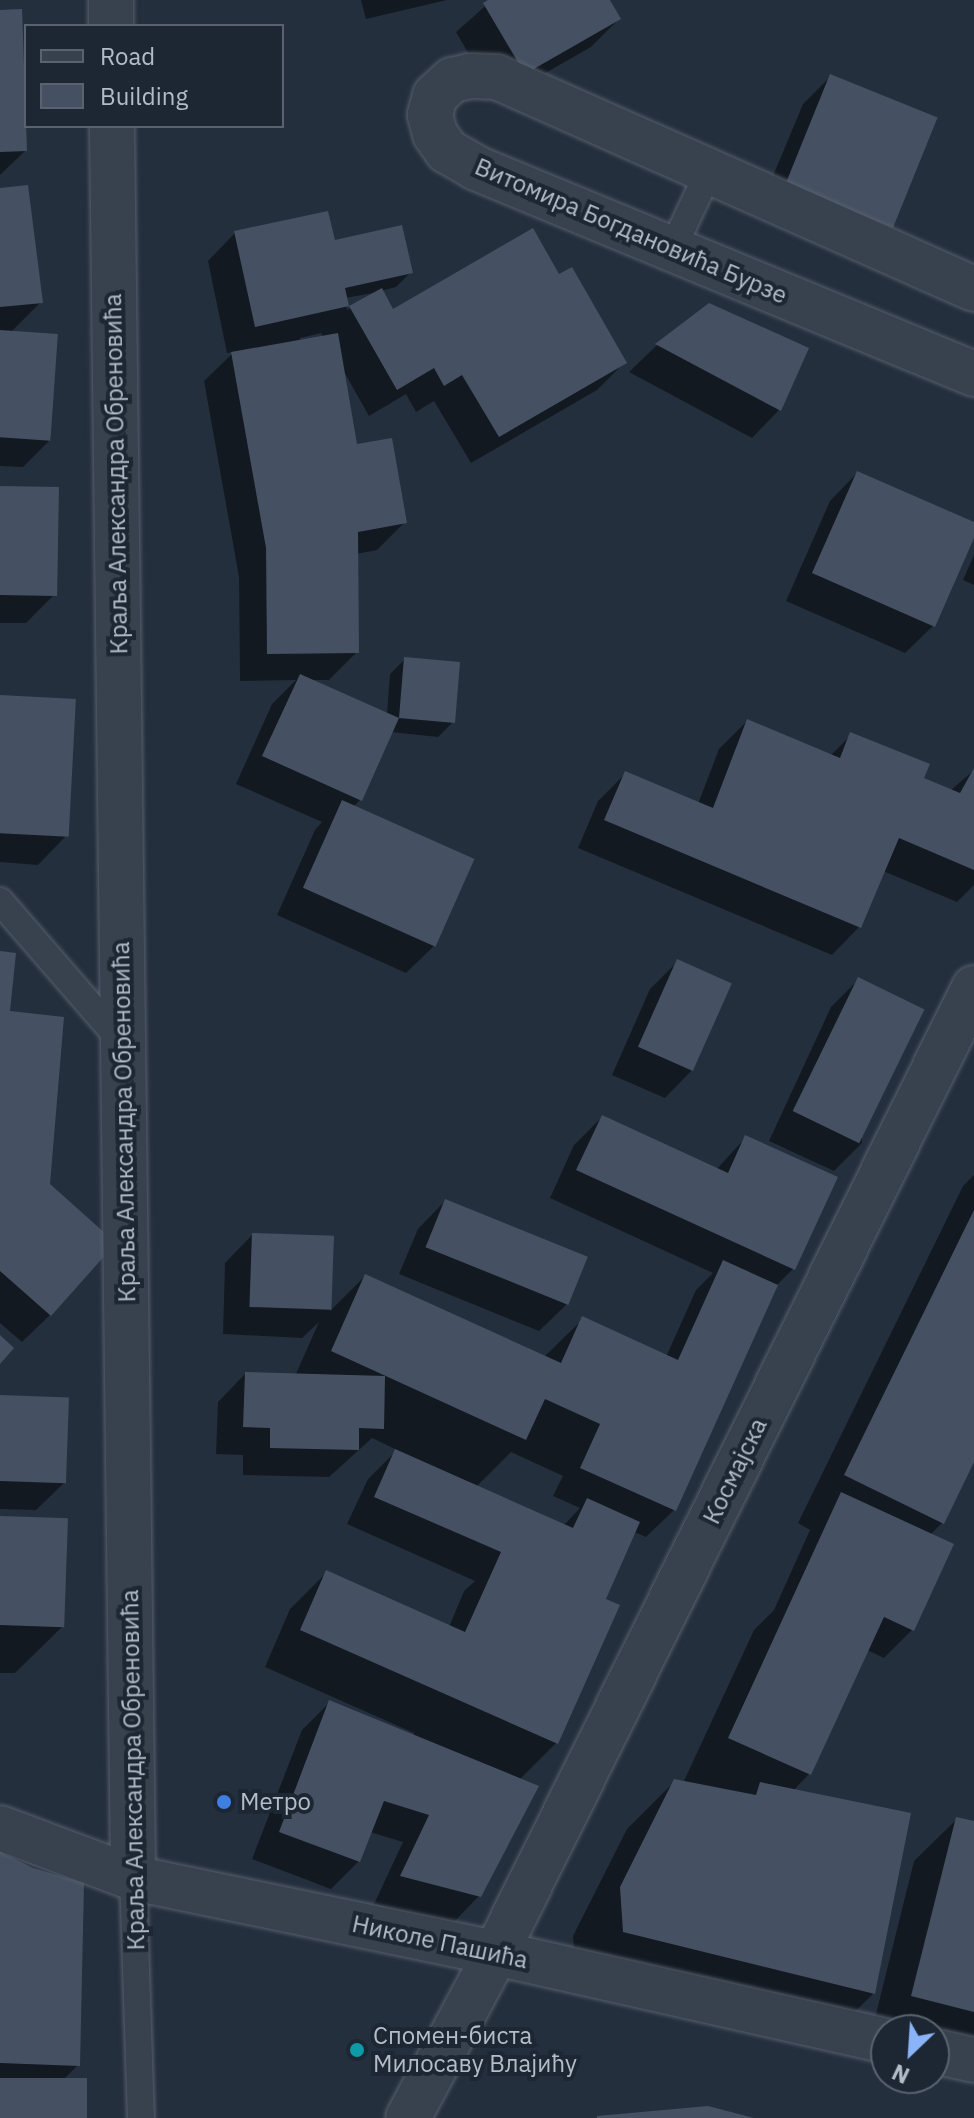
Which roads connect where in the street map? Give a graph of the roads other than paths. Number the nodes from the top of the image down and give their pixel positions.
1 (111, 0) edge
2 (111, 24) edge
3 (112, 128) edge
4 (709, 171) junction
5 (672, 250) junction
6 (974, 289) edge
7 (974, 374) edge
8 (0, 901) edge
9 (974, 988) edge
10 (123, 1043) junction
11 (0, 1828) edge
12 (133, 1878) junction
13 (496, 1953) junction
14 (870, 2037) edge
15 (950, 2055) edge
16 (974, 2060) edge
17 (141, 2118) edge
18 (408, 2118) edge

1 - 2 street
3 - 10 street, Краља Александра Обреновића
4 - 5 lane
4 - 5 street, Витомира Богдановића Бурзе
4 - 6 street, Витомира Богдановића Бурзе
5 - 7 street, Витомира Богдановића Бурзе
8 - 10 lane
9 - 13 street, Космајска
10 - 12 street, Краља Александра Обреновића
11 - 12 street, Николе Пашића
12 - 13 street, Николе Пашића
12 - 17 lane, Краља Александра Обреновића
13 - 14 street, Николе Пашића
13 - 18 street
15 - 16 street

